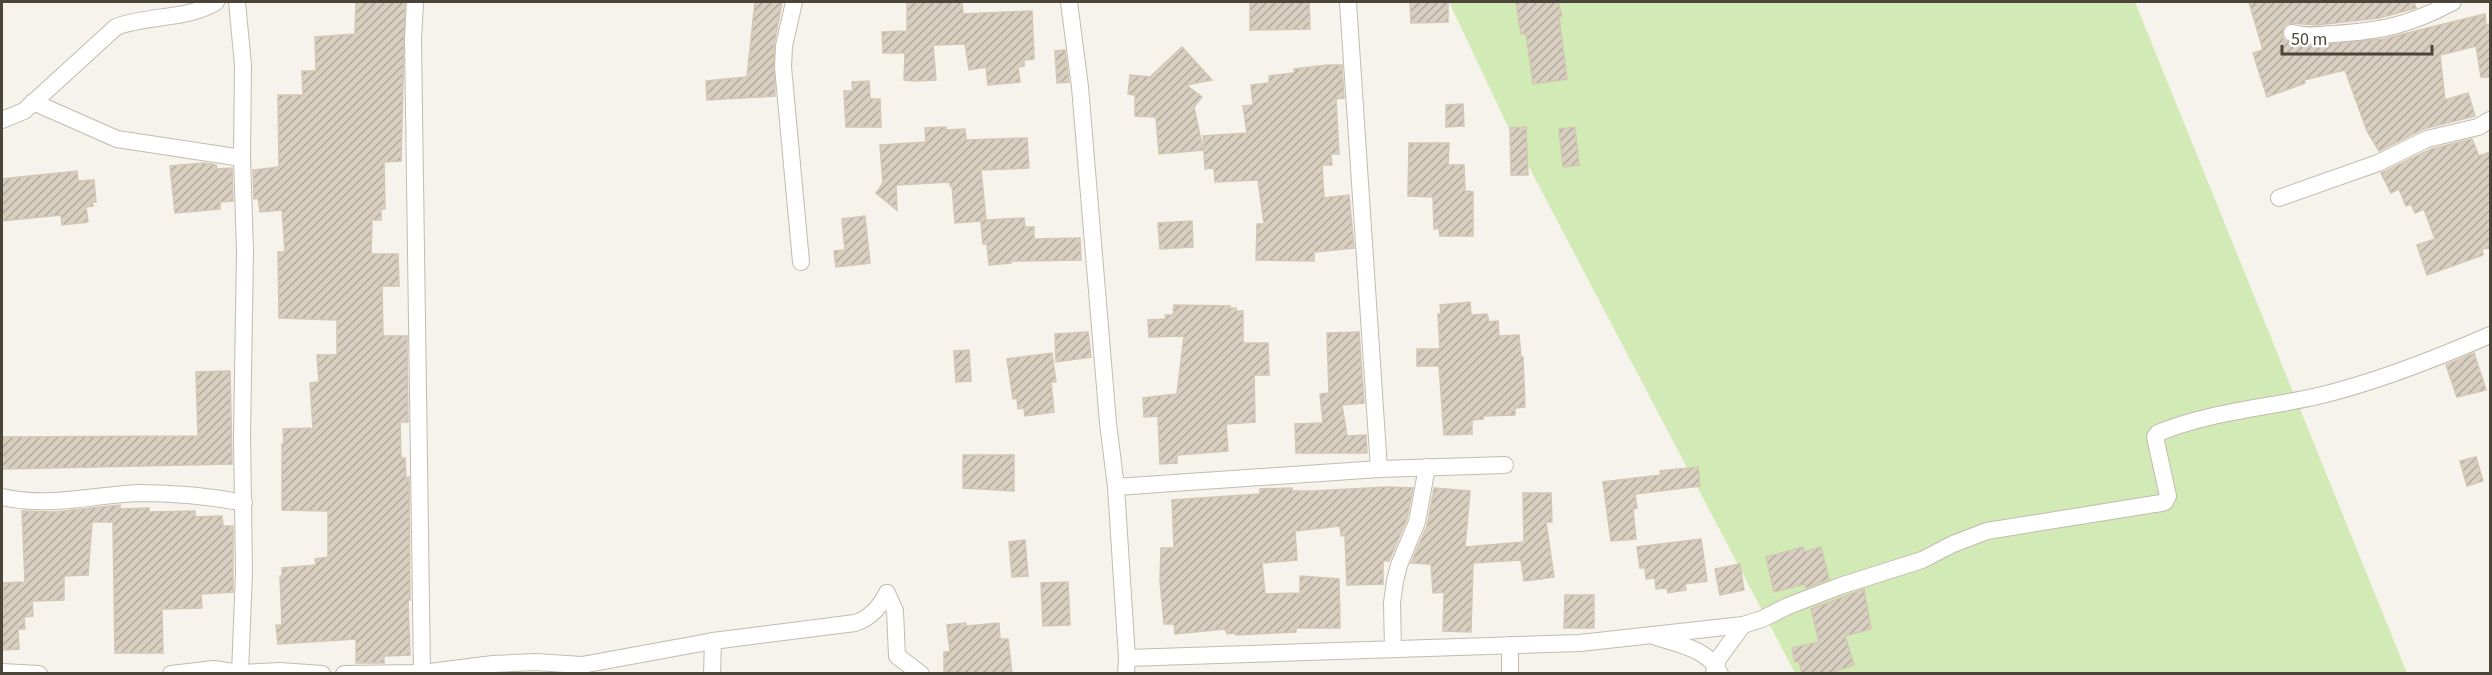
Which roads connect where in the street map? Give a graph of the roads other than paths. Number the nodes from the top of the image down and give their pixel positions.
1 (216, 2) edge
2 (237, 2) edge
3 (415, 2) edge
4 (794, 2) edge
5 (1070, 2) edge
6 (1348, 2) edge
7 (2453, 2) edge
8 (2292, 33) dead end
9 (33, 102) junction
10 (2, 120) edge
11 (2490, 120) edge
12 (242, 158) junction
13 (2279, 198) dead end
14 (801, 262) dead end
15 (2490, 335) edge
16 (1505, 465) dead end
17 (1427, 467) junction
18 (1379, 469) junction
19 (1116, 487) junction
20 (2, 497) edge
21 (244, 504) junction
22 (1743, 625) junction
23 (1647, 635) junction
24 (713, 641) junction
25 (1510, 645) junction
26 (1393, 650) junction
27 (1127, 666) edge
28 (1717, 671) edge
29 (2, 672) edge
30 (240, 673) edge
31 (422, 673) edge
32 (39, 674) edge
33 (171, 674) edge
34 (322, 674) edge
35 (344, 674) edge
36 (712, 674) edge
37 (921, 674) edge
38 (1510, 674) edge

1 - 9 street
2 - 12 street
3 - 31 street
4 - 14 street
5 - 19 street
6 - 18 street
7 - 8 street
9 - 10 street
9 - 12 street
11 - 13 street
12 - 21 street
15 - 22 street
16 - 17 street
17 - 18 street
17 - 26 street
18 - 19 street
19 - 27 street
20 - 21 street
21 - 30 street
22 - 23 street
22 - 28 street
23 - 25 street
23 - 28 street
24 - 31 street
24 - 36 street
24 - 37 street
25 - 26 street
25 - 38 street
26 - 27 street
29 - 32 street
30 - 33 street
30 - 34 street
31 - 35 street

